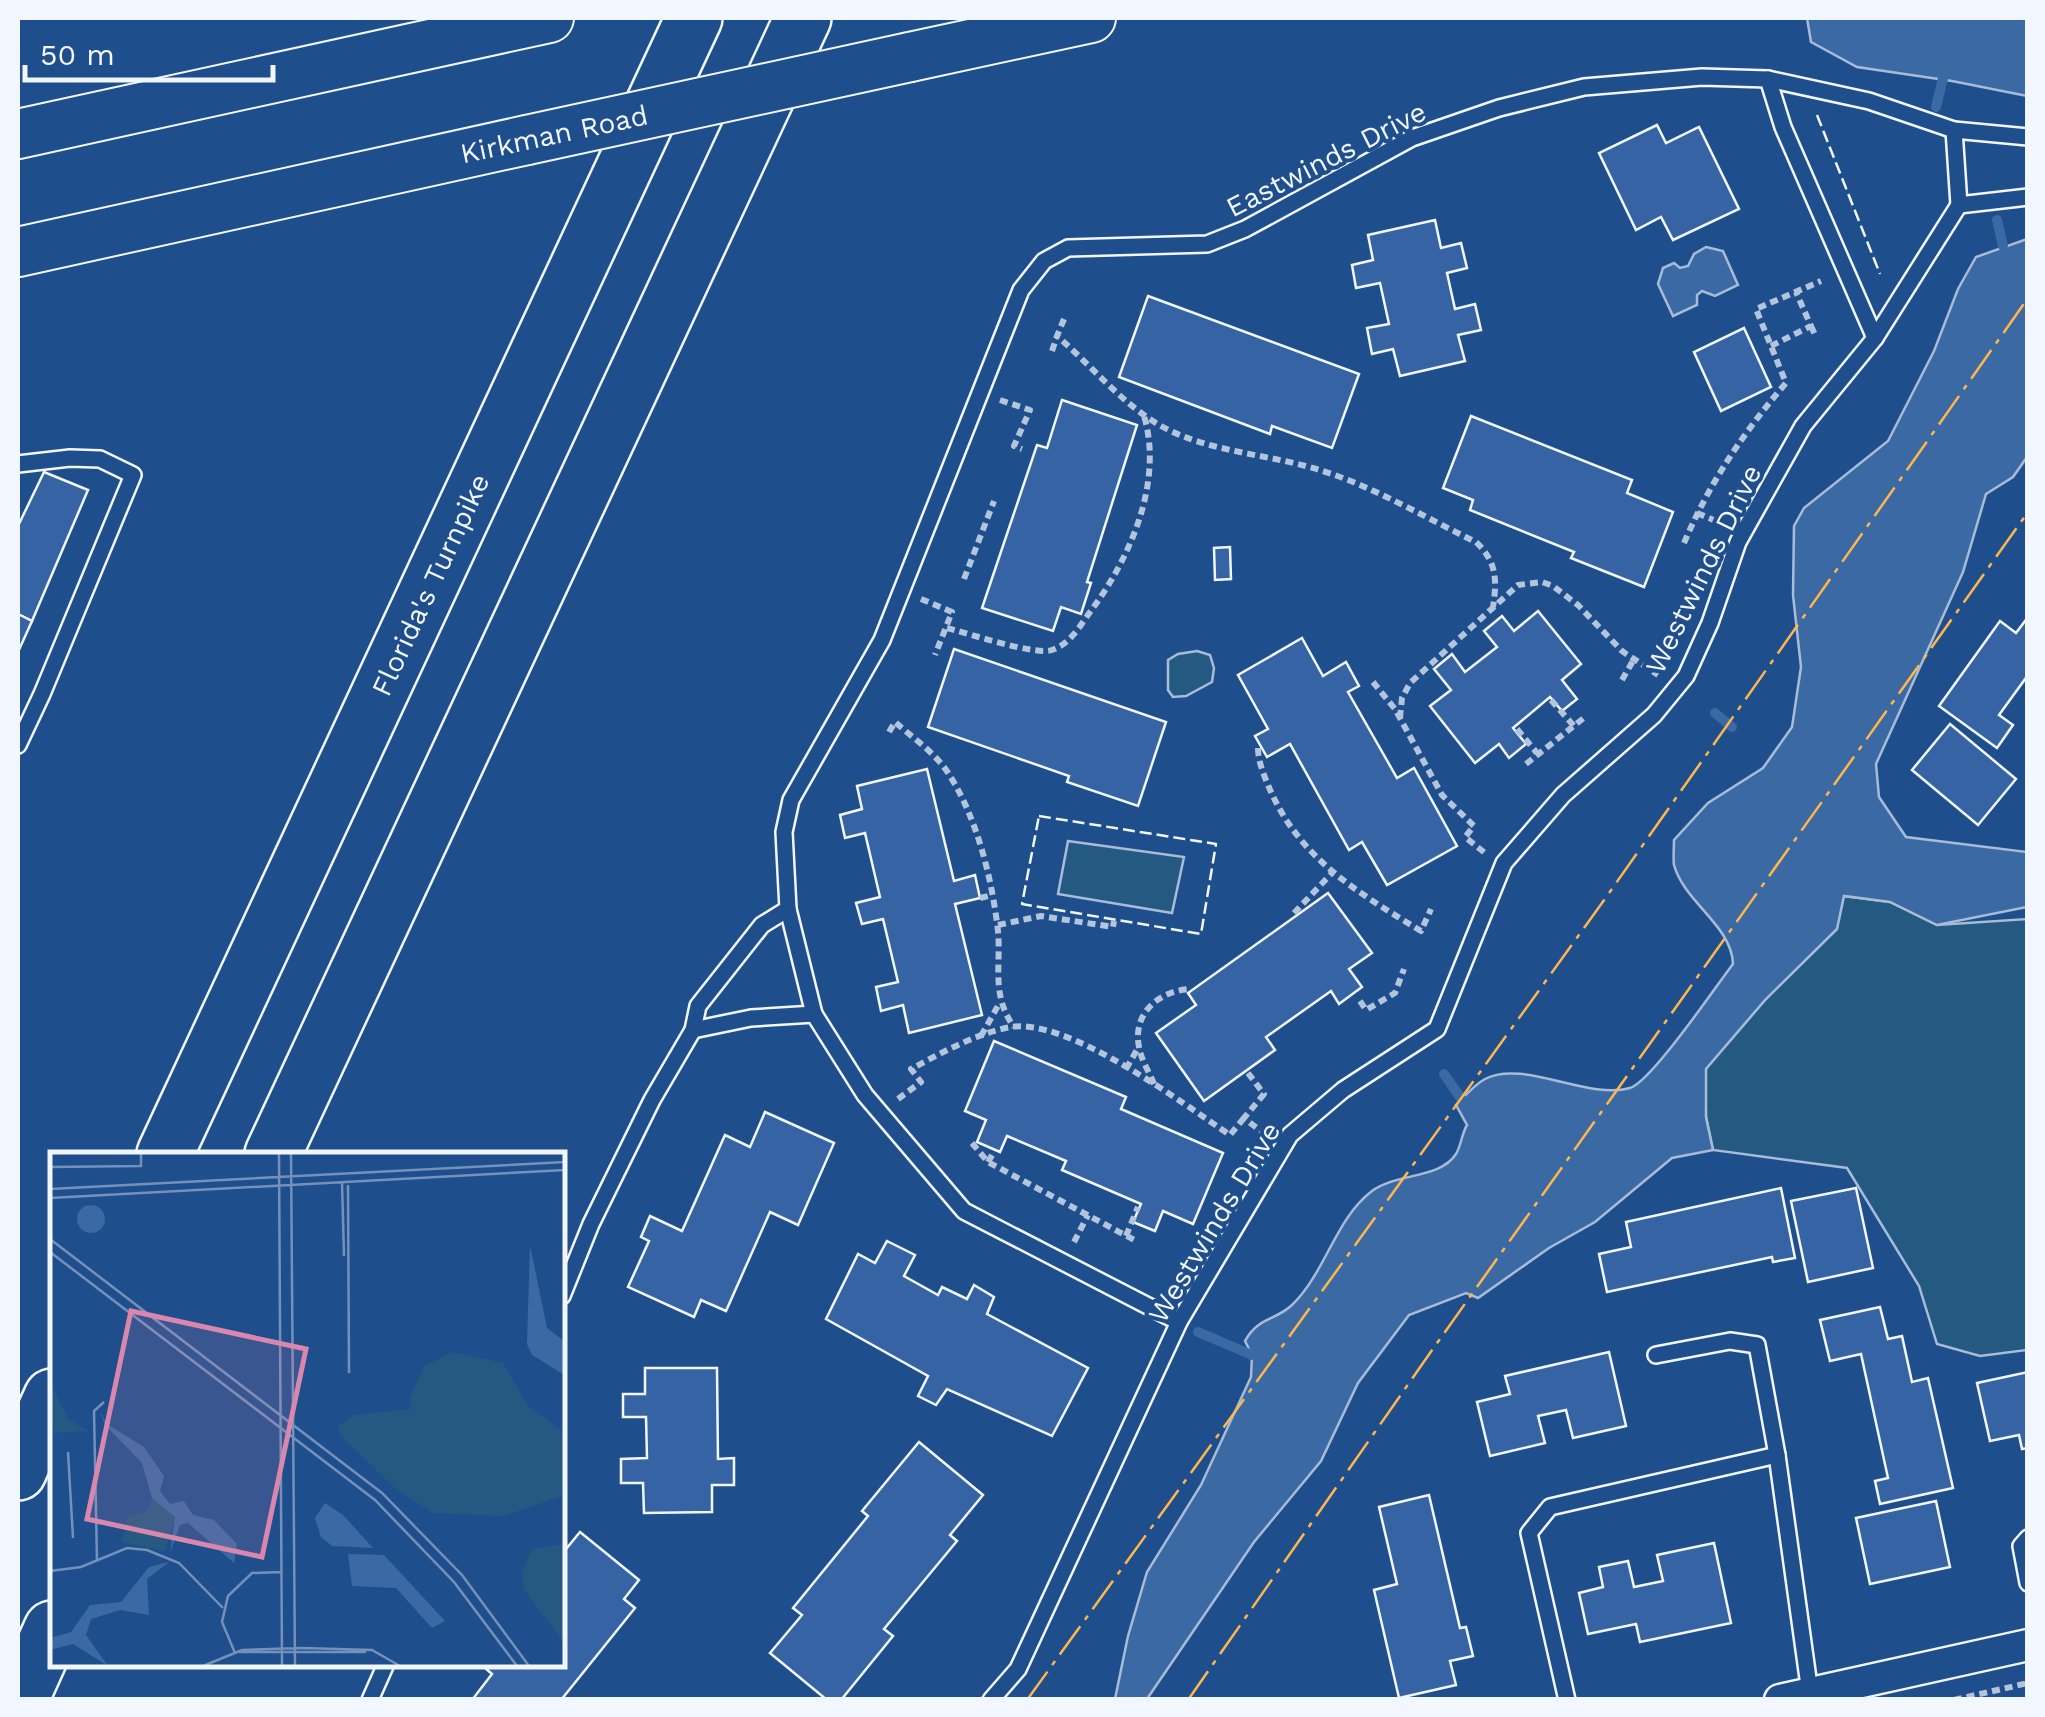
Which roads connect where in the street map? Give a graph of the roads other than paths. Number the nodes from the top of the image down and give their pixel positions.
1 (549, 18) edge
2 (694, 18) edge
3 (802, 18) edge
4 (1091, 18) edge
5 (1768, 79) junction
6 (1954, 130) junction
7 (18, 134) edge
8 (2028, 137) edge
9 (2028, 198) edge
10 (1960, 205) junction
11 (18, 252) edge
12 (1875, 338) junction
13 (18, 464) edge
14 (18, 745) edge
15 (788, 910) junction
16 (814, 1014) junction
17 (693, 1030) junction
18 (166, 1152) edge
19 (274, 1152) edge
20 (565, 1289) edge
21 (1180, 1322) junction
22 (1656, 1355) dead end
23 (50, 1400) edge
24 (1777, 1455) junction
25 (18, 1472) edge
26 (2028, 1538) edge
27 (2028, 1583) edge
28 (50, 1633) edge
29 (2028, 1644) edge
30 (385, 1667) edge
31 (1800, 1697) edge
32 (20, 1700) edge
33 (370, 1700) edge
34 (991, 1700) edge
35 (1567, 1700) edge

1 - 7 main road
2 - 18 highway, Florida's Turnpike
3 - 19 highway
4 - 11 main road, Kirkman Road, bridge
5 - 6 lane, Eastwinds Drive
5 - 12 lane
5 - 15 lane, Eastwinds Drive
6 - 8 lane, Eastwinds Drive
6 - 10 lane
9 - 10 lane
10 - 12 lane, Westwinds Drive
12 - 21 lane, Westwinds Drive
13 - 14 lane
15 - 16 lane, Eastwinds Drive
15 - 17 lane
16 - 17 lane
16 - 21 lane, Eastwinds Drive
17 - 20 lane
21 - 34 lane, Westwinds Drive
22 - 24 lane
23 - 25 highway
24 - 31 lane
24 - 35 lane
26 - 27 lane
28 - 32 highway
29 - 31 street
30 - 33 lane

